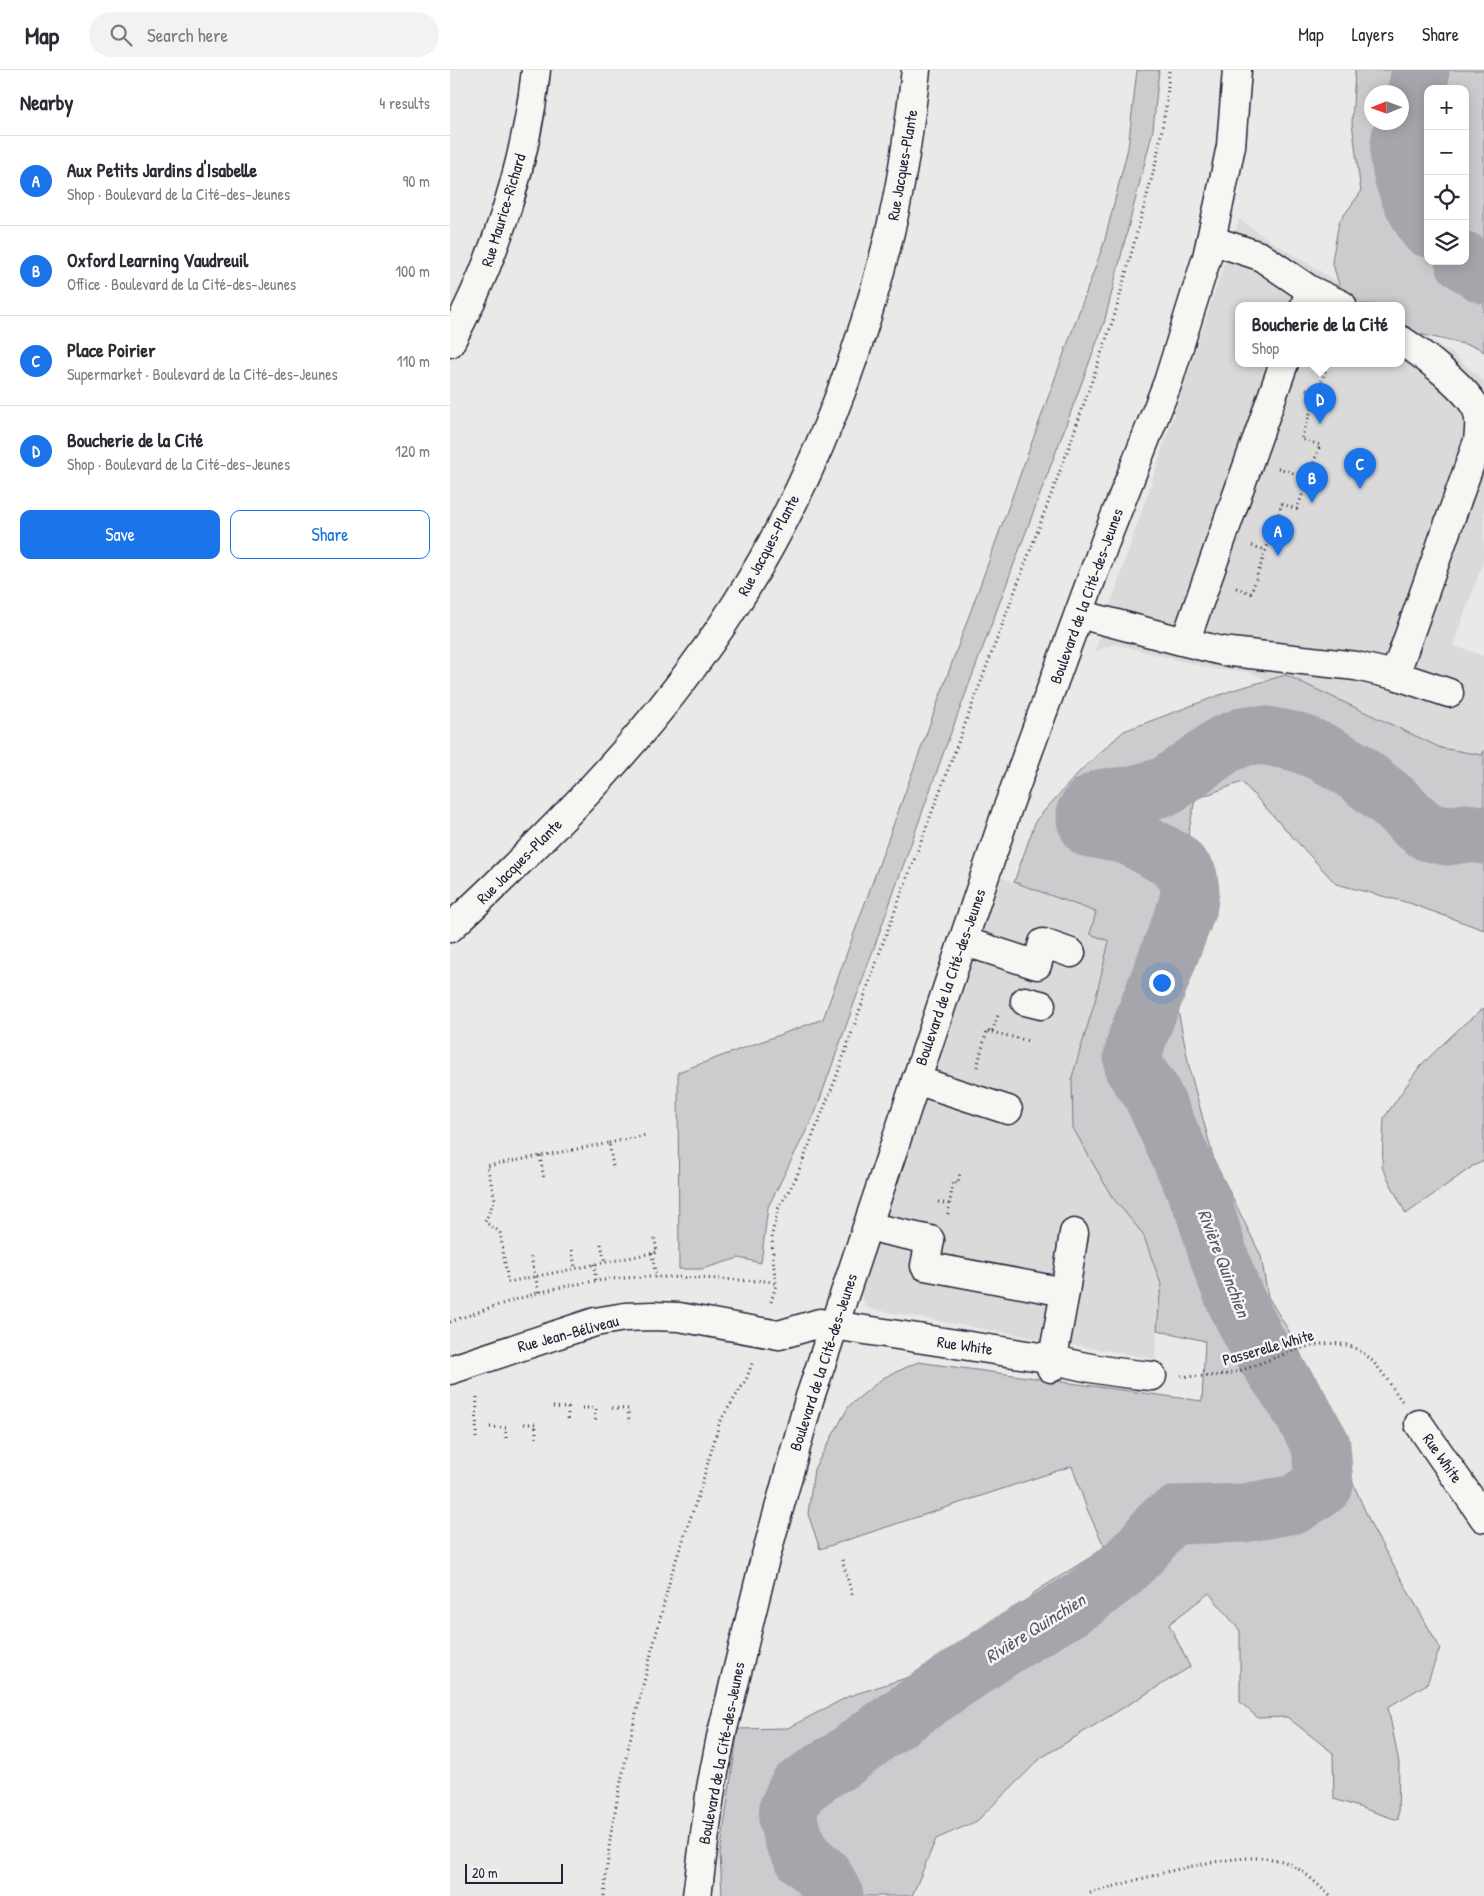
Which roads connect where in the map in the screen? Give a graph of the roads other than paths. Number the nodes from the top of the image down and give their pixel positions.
1 (536, 70) edge
2 (916, 70) edge
3 (1237, 70) edge
4 (1211, 240) junction
5 (1308, 298) edge
6 (1327, 302) edge
7 (1405, 342) edge
8 (450, 343) edge
9 (1283, 367) edge
10 (1079, 614) junction
11 (1185, 642) junction
12 (1395, 675) junction
13 (1449, 693) dead end
14 (450, 928) edge
15 (963, 941) junction
16 (1071, 952) dead end
17 (916, 1080) junction
18 (1008, 1110) dead end
19 (868, 1225) junction
20 (1074, 1233) dead end
21 (1065, 1292) junction
22 (833, 1325) junction
23 (779, 1335) joint
24 (1052, 1363) junction
25 (450, 1370) edge
26 (1164, 1376) road end
27 (1419, 1424) road end
28 (1484, 1518) edge
29 (697, 1896) edge

1 - 8 street, Rue Maurice-Richard
2 - 14 street, Rue Jacques-Plante
3 - 4 street, Boulevard de la Cité-des-Jeunes
4 - 5 street
4 - 10 street, Boulevard de la Cité-des-Jeunes
5 - 6 street
7 - 12 street
9 - 11 street
10 - 11 street
10 - 15 street, Boulevard de la Cité-des-Jeunes
11 - 12 street
12 - 13 street
15 - 16 street
15 - 17 street, Boulevard de la Cité-des-Jeunes
17 - 18 street
17 - 19 street, Boulevard de la Cité-des-Jeunes
19 - 21 street
19 - 22 street, Boulevard de la Cité-des-Jeunes
20 - 21 street
21 - 24 street
22 - 23 street, Rue White
22 - 24 street, Rue White
22 - 29 street, Boulevard de la Cité-des-Jeunes
23 - 25 street, Rue Jean-Béliveau
24 - 26 street, Rue White
27 - 28 street, Rue White

